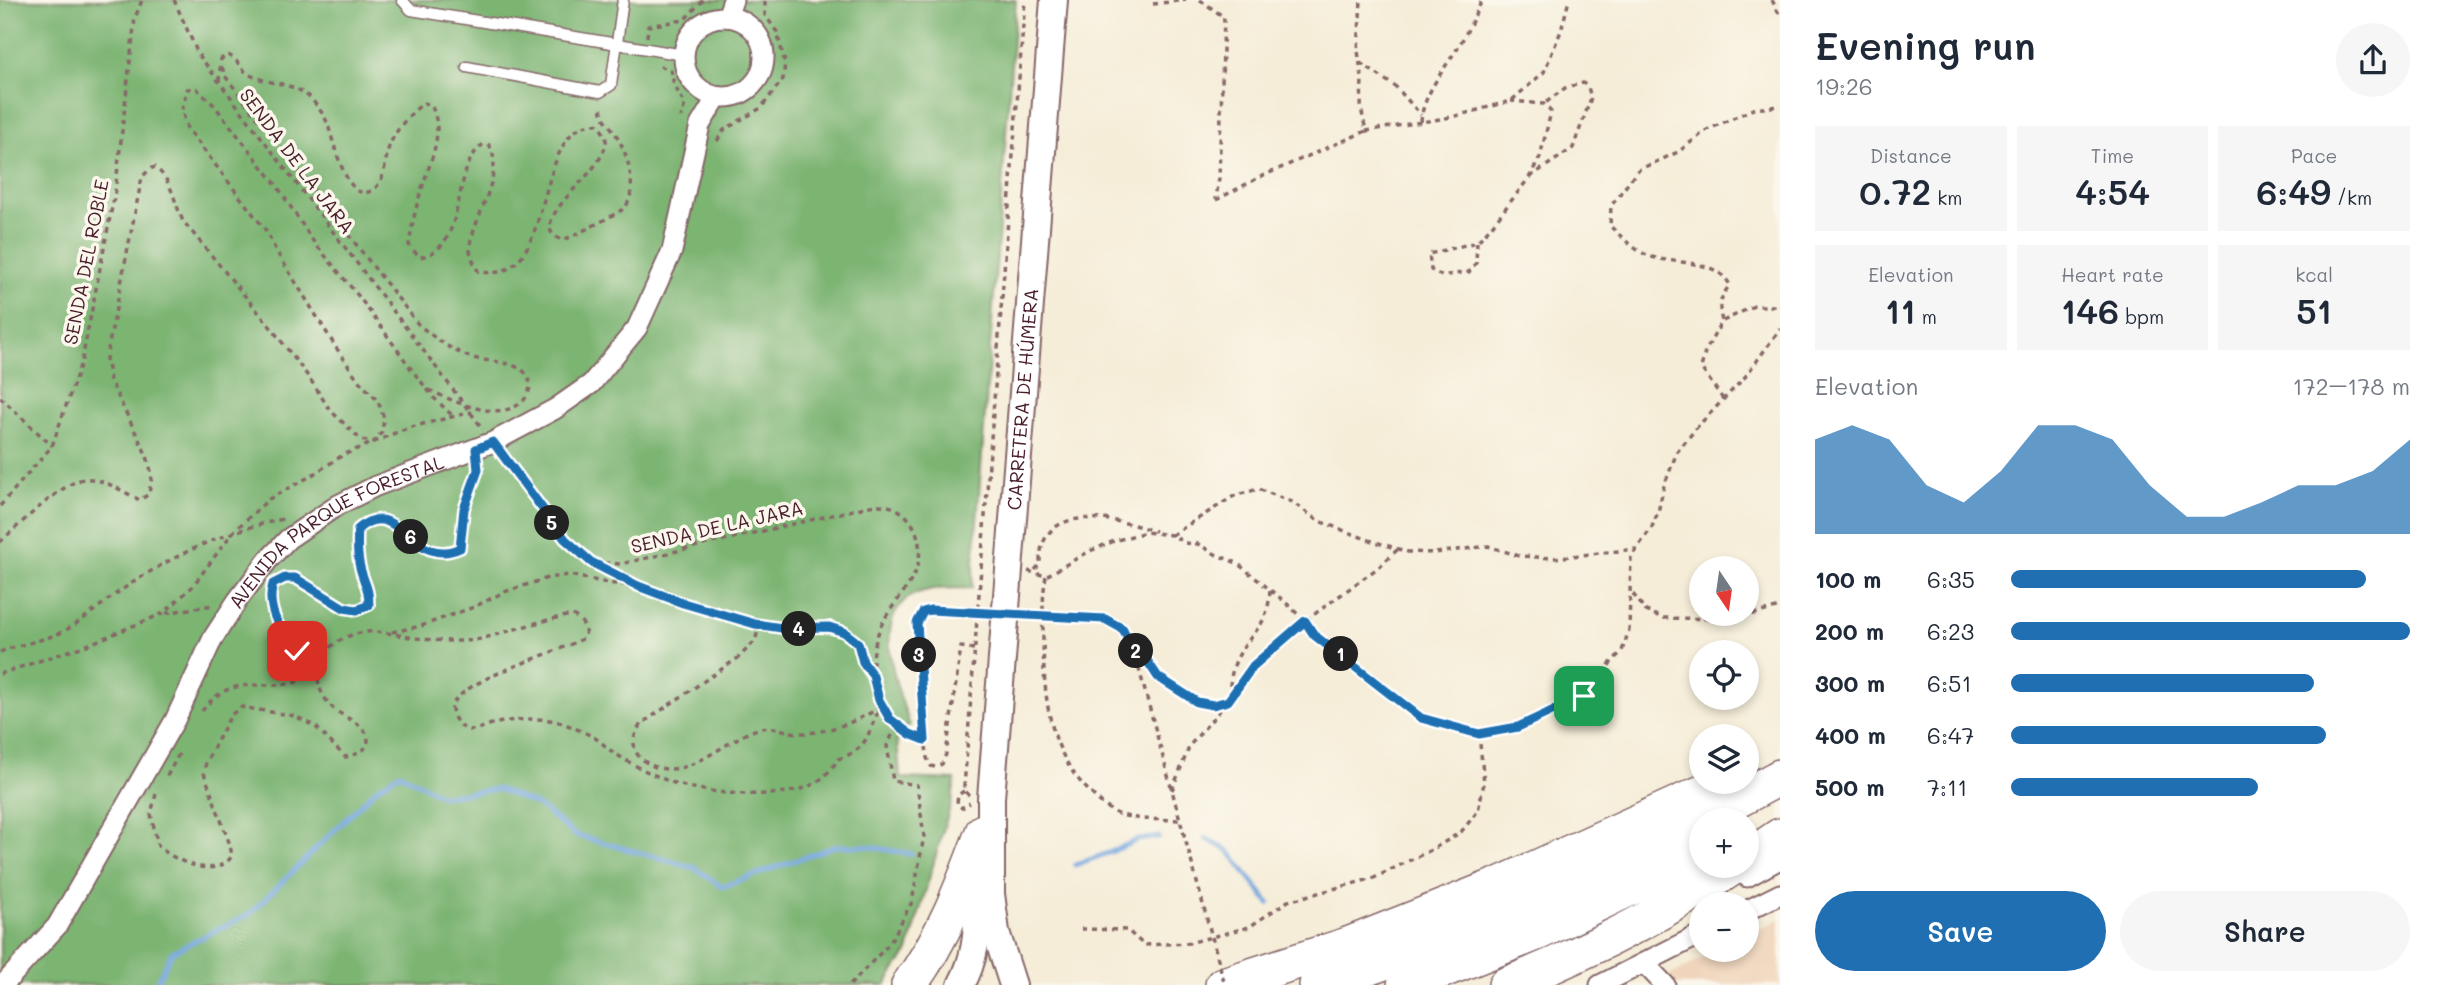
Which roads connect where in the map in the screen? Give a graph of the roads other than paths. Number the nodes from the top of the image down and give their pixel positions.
1 (402, 0) edge
2 (623, 0) edge
3 (1054, 0) edge
4 (730, 9) edge
5 (617, 43) junction
6 (684, 55) junction
7 (467, 67) dead end
8 (717, 97) junction
9 (1780, 758) edge
10 (1759, 767) edge
11 (1780, 777) edge
12 (1700, 794) edge
13 (991, 798) junction
14 (1780, 811) edge
15 (1759, 822) edge
16 (983, 832) junction
17 (1780, 836) edge
18 (1759, 850) edge
19 (1780, 859) edge
20 (1689, 860) edge
21 (1717, 878) edge
22 (1780, 894) edge
23 (1759, 904) edge
24 (1622, 934) junction
25 (1689, 940) edge
26 (1644, 962) junction
27 (3, 985) edge
28 (909, 985) edge
29 (961, 985) edge
30 (1013, 985) edge
31 (1224, 985) edge
32 (1318, 985) edge
33 (1405, 985) edge
34 (1506, 985) edge
35 (1600, 985) edge
36 (1665, 985) edge

1 - 5 lane
2 - 5 lane
3 - 13 main road, CARRETERA DE HÚMERA
4 - 6 street
4 - 8 street
5 - 6 lane
5 - 7 lane
6 - 8 street
8 - 27 street, AVENIDA PARQUE FORESTAL
9 - 10 highway
11 - 32 highway
12 - 31 highway
13 - 16 main road, CARRETERA DE HÚMERA
13 - 30 main road, CARRETERA DE HÚMERA
14 - 15 highway
16 - 28 highway
16 - 29 main road, CARRETERA DE HÚMERA
17 - 18 highway
19 - 24 street
20 - 33 highway
21 - 24 highway
22 - 23 street
24 - 34 highway
25 - 26 street
26 - 35 street
26 - 36 street

